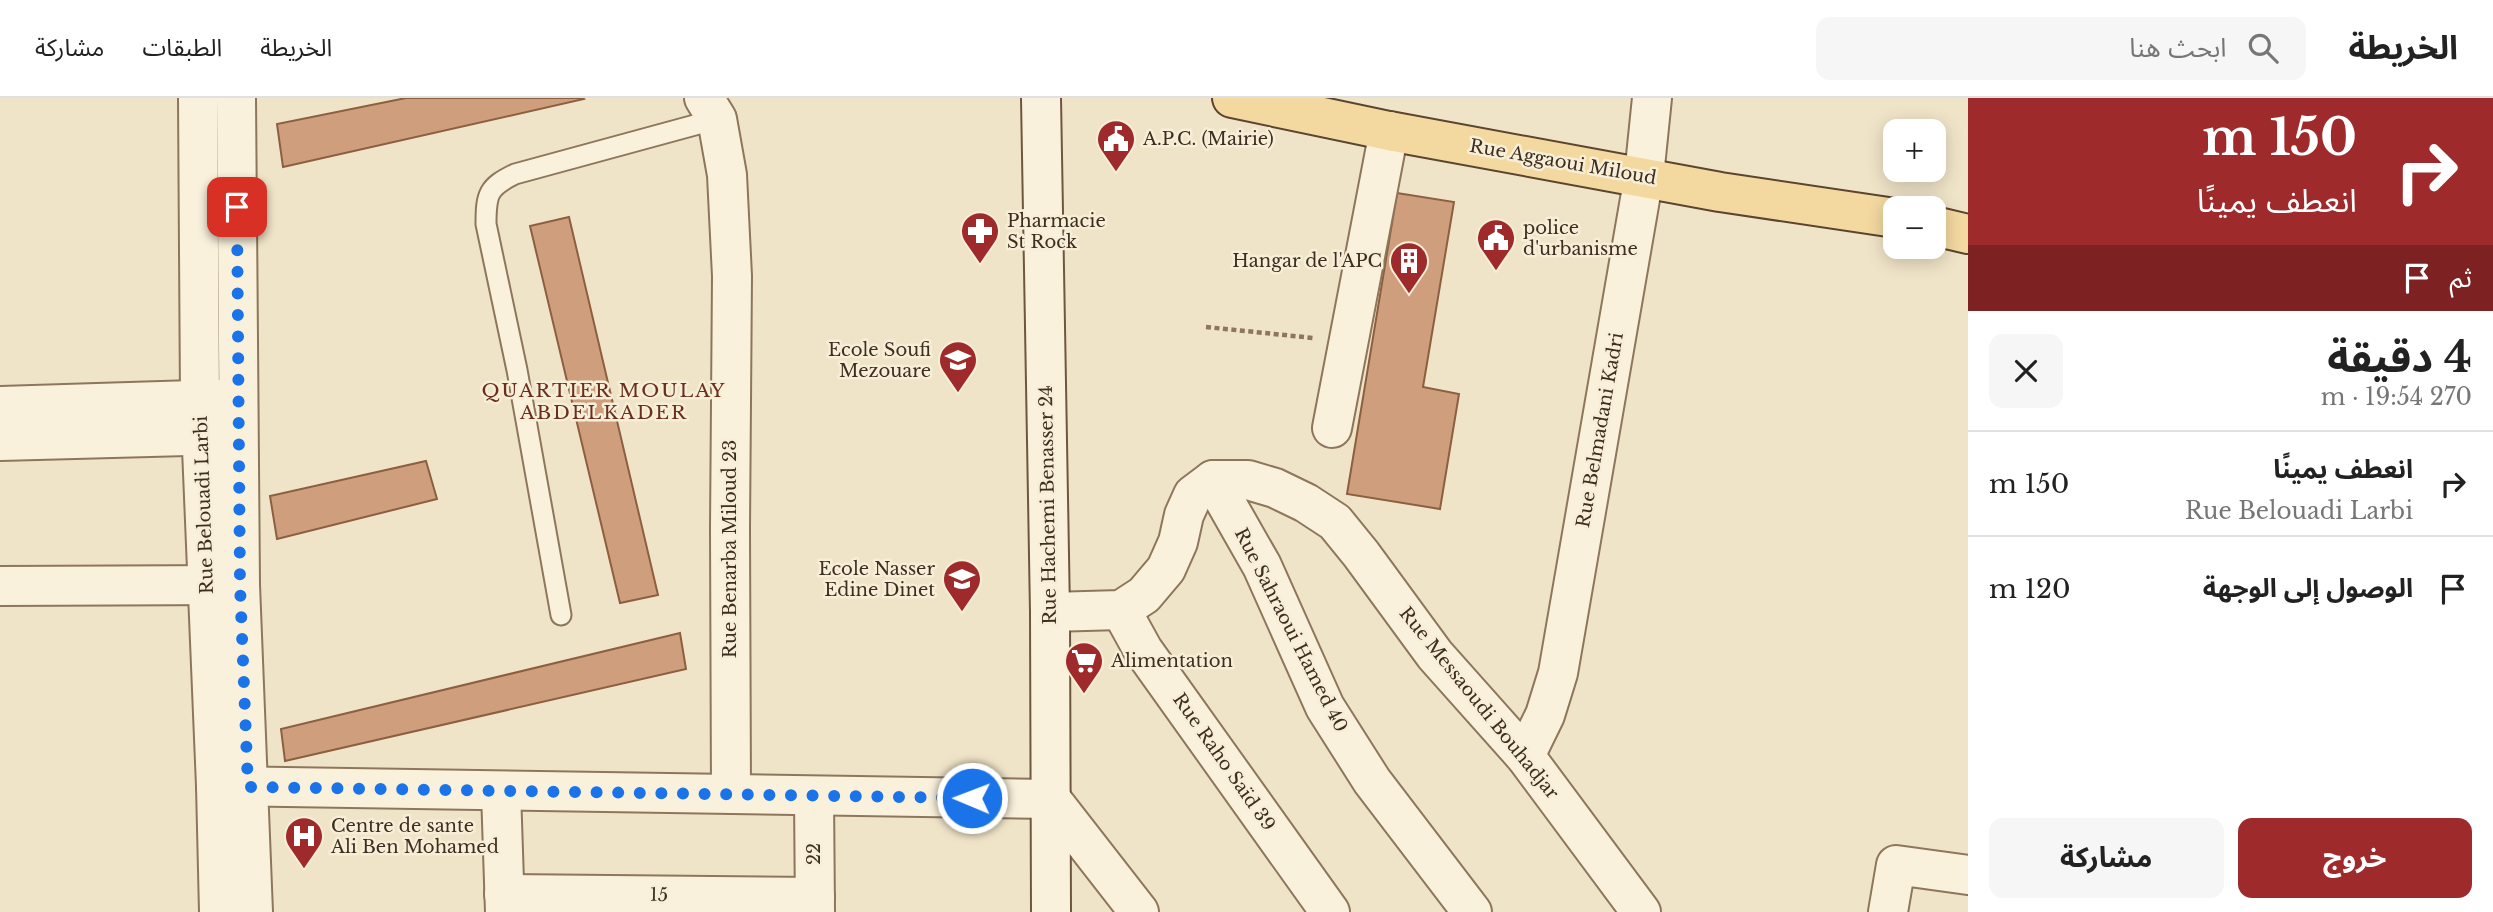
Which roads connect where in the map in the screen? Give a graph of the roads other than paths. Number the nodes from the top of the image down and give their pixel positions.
1 (198, 98) edge
2 (236, 98) edge
3 (1041, 98) edge
4 (1232, 98) edge
5 (1652, 98) edge
6 (711, 108) edge
7 (1389, 131) junction
8 (1644, 176) junction
9 (1883, 216) edge
10 (1946, 229) edge
11 (1968, 234) edge
12 (0, 406) edge
13 (239, 416) junction
14 (200, 417) junction
15 (1332, 428) dead end
16 (0, 441) edge
17 (1213, 480) junction
18 (223, 585) junction
19 (0, 586) edge
20 (1121, 610) junction
21 (1050, 612) junction
22 (561, 615) dead end
23 (1525, 756) junction
24 (232, 786) junction
25 (501, 791) junction
26 (731, 794) junction
27 (814, 796) junction
28 (1051, 799) junction
29 (1968, 875) edge
30 (504, 903) edge
31 (815, 904) edge
32 (219, 912) edge
33 (253, 912) edge
34 (1051, 912) edge
35 (1139, 912) edge
36 (1330, 912) edge
37 (1472, 912) edge
38 (1641, 912) edge
39 (1888, 912) edge

1 - 14 street, Rue Belouadi Larbi
2 - 13 street, Rue Belouadi Larbi
3 - 21 street, Rue Hachemi Benasser 24
4 - 7 main road, Rue Aggaoui Miloud
5 - 8 street, Rue Belmadani Kadri
6 - 22 lane
6 - 26 street, Rue Benarba Miloud 23
7 - 8 main road, Rue Aggaoui Miloud
7 - 15 street
8 - 9 main road, Rue Aggaoui Miloud
8 - 23 street, Rue Belmadani Kadri
10 - 11 main road
12 - 14 street
13 - 14 street
13 - 18 street, Rue Belouadi Larbi
14 - 16 street
14 - 18 street, Rue Belouadi Larbi
17 - 20 street
17 - 23 street, Rue Messaoudi Bouhadjar
17 - 37 street, Rue Sahraoui Hamed 40
18 - 19 street
18 - 24 street, Rue Belouadi Larbi
20 - 21 street
20 - 36 street, Rue Raho Saïd 39
21 - 28 street, Rue Hachemi Benasser 24
23 - 38 street, Rue Messaoudi Bouhadjar
24 - 25 street
24 - 32 street, Rue Belouadi Larbi
24 - 33 street, Rue Belouadi Larbi
25 - 26 street
25 - 30 street
26 - 27 street
27 - 28 street
27 - 31 street, 22
28 - 34 street, Rue Hachemi Benasser 24
28 - 35 street
29 - 39 street
30 - 31 street, 15

